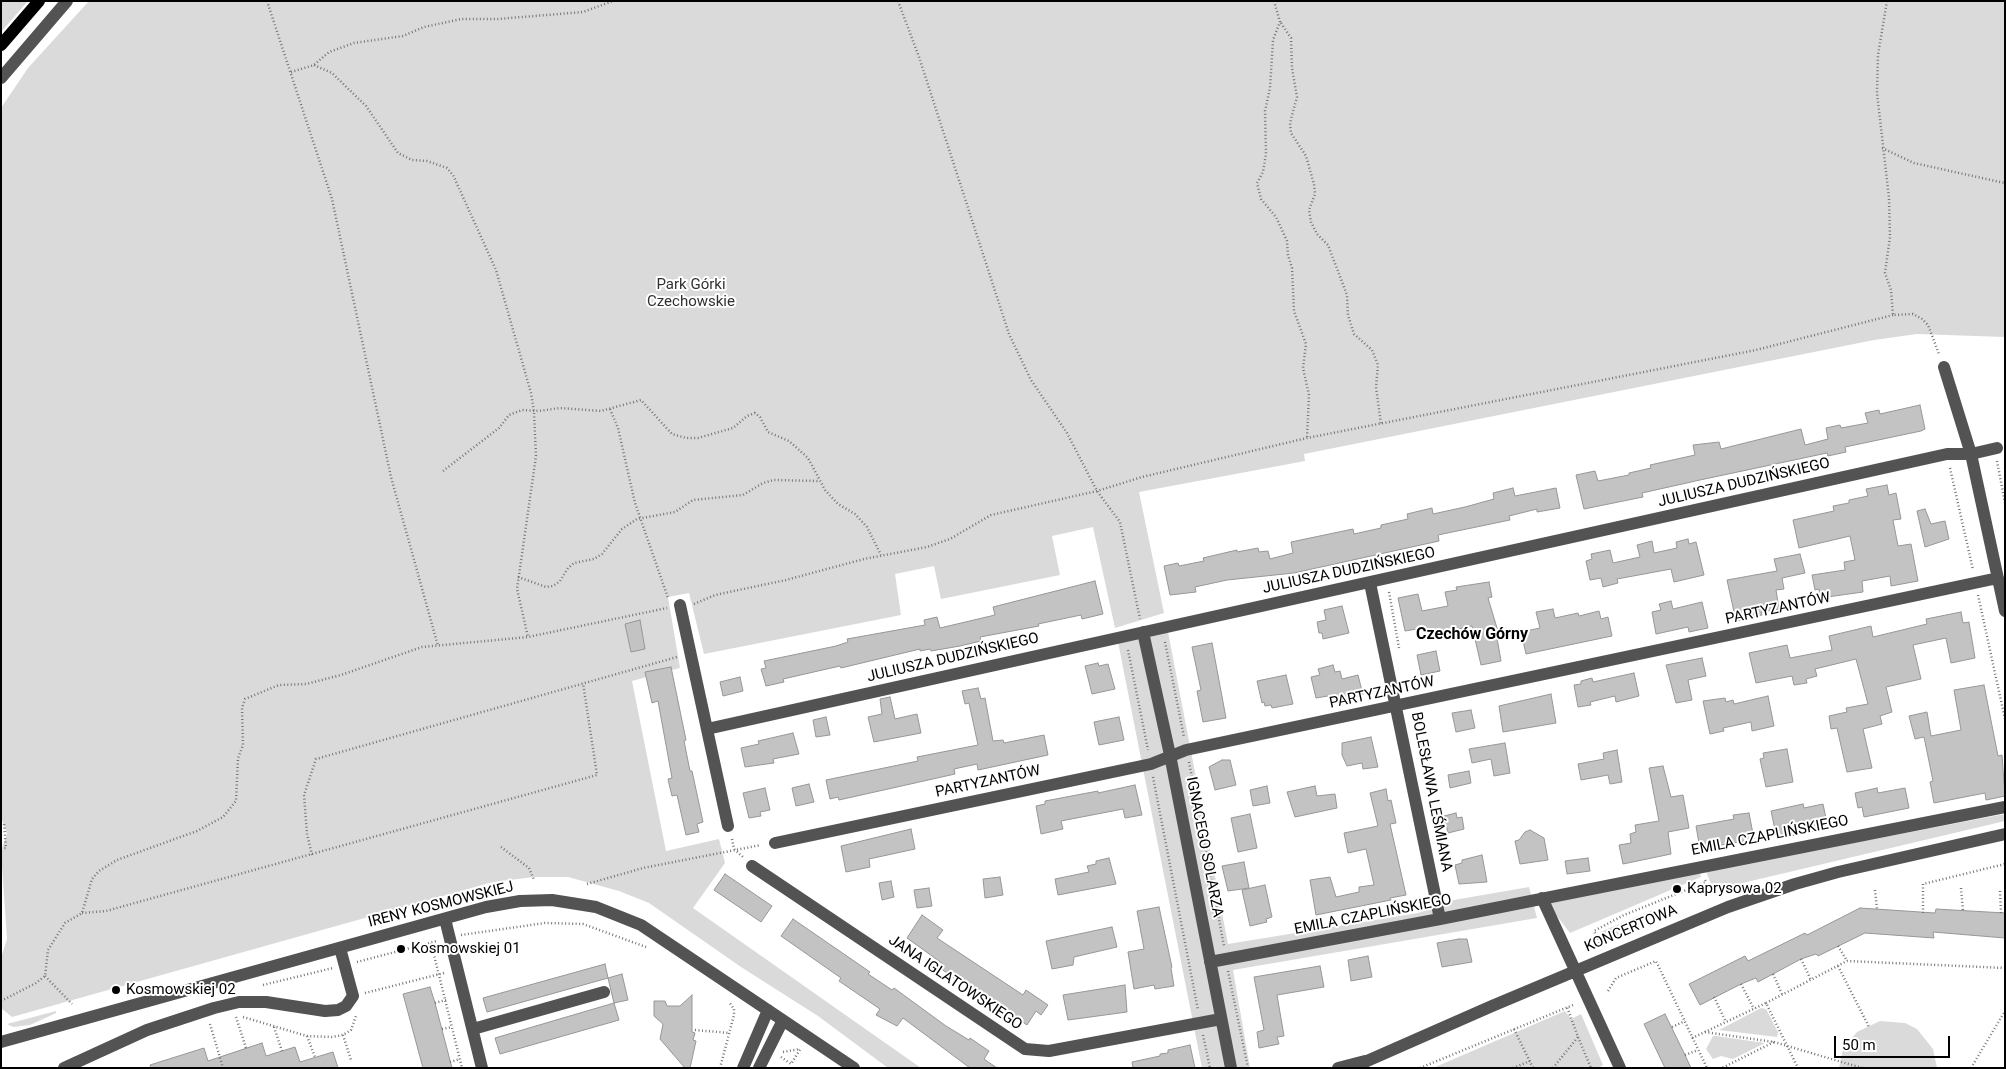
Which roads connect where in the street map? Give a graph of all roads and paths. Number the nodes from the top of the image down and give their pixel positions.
1 (39, 1) edge
2 (67, 1) edge
3 (267, 1) edge
4 (613, 1) edge
5 (898, 1) edge
6 (1274, 1) edge
7 (1887, 1) edge
8 (1280, 22) junction
9 (1, 45) edge
10 (314, 65) junction
11 (291, 72) junction
12 (1, 78) edge
13 (1882, 148) junction
14 (2005, 183) edge
15 (1893, 315) junction
16 (1944, 367) joint
17 (610, 409) junction
18 (534, 411) junction
19 (1381, 424) junction
20 (1307, 438) junction
21 (1996, 449) joint
22 (1971, 454) junction
23 (443, 470) dead end
24 (819, 481) junction
25 (1097, 491) junction
26 (2005, 503) edge
27 (641, 517) junction
28 (882, 555) junction
29 (518, 577) junction
30 (1998, 578) junction
31 (1386, 580) junction
32 (1370, 583) junction
33 (678, 608) junction
34 (2005, 611) edge
35 (1162, 628) junction
36 (1143, 632) junction
37 (1125, 636) junction
38 (528, 637) junction
39 (438, 646) junction
40 (691, 654) junction
41 (1401, 656) dead end
42 (583, 683) junction
43 (1397, 707) junction
44 (707, 729) junction
45 (1186, 750) junction
46 (1170, 756) junction
47 (1150, 764) junction
48 (2005, 806) edge
49 (4, 822) dead end
50 (728, 826) joint
51 (2005, 834) edge
52 (3, 837) edge
53 (775, 843) joint
54 (501, 847) dead end
55 (1, 848) edge
56 (734, 850) junction
57 (312, 855) junction
58 (2005, 864) edge
59 (752, 866) joint
60 (1702, 866) junction
61 (534, 880) dead end
62 (587, 884) dead end
63 (1961, 888) dead end
64 (1875, 890) dead end
65 (2000, 891) dead end
66 (1542, 898) junction
67 (1877, 909) dead end
68 (1964, 911) dead end
69 (1923, 912) dead end
70 (82, 913) junction
71 (2001, 913) dead end
72 (445, 919) junction
73 (1440, 919) junction
74 (462, 934) dead end
75 (440, 940) dead end
76 (431, 943) junction
77 (1601, 946) dead end
78 (1838, 946) dead end
79 (647, 947) dead end
80 (340, 948) junction
81 (1226, 959) junction
82 (1801, 959) dead end
83 (1847, 961) junction
84 (1210, 962) junction
85 (345, 965) junction
86 (1838, 966) junction
87 (2005, 968) edge
88 (458, 970) junction
89 (1612, 970) dead end
90 (1575, 971) junction
91 (439, 974) junction
92 (1773, 974) dead end
93 (45, 976) junction
94 (1616, 978) junction
95 (1811, 980) junction
96 (1741, 984) dead end
97 (262, 985) dead end
98 (1608, 991) dead end
99 (604, 992) dead end
100 (1782, 994) junction
101 (353, 996) junction
102 (1714, 997) dead end
103 (727, 999) dead end
104 (446, 1000) junction
105 (1, 1001) edge
106 (435, 1003) dead end
107 (1766, 1003) junction
108 (72, 1004) dead end
109 (1573, 1005) dead end
110 (1567, 1007) junction
111 (1754, 1009) junction
112 (768, 1010) junction
113 (2005, 1011) edge
114 (208, 1017) dead end
115 (783, 1020) junction
116 (1221, 1020) junction
117 (1685, 1021) junction
118 (1726, 1022) junction
119 (1201, 1023) junction
120 (452, 1026) junction
121 (274, 1027) junction
122 (1672, 1027) dead end
123 (1869, 1027) dead end
124 (442, 1029) dead end
125 (473, 1029) junction
126 (1514, 1029) junction
127 (695, 1030) dead end
128 (1705, 1032) junction
129 (730, 1033) junction
130 (343, 1035) junction
131 (308, 1036) junction
132 (1578, 1037) junction
133 (1692, 1038) junction
134 (1, 1042) edge
135 (1774, 1042) junction
136 (246, 1048) dead end
137 (1788, 1048) junction
138 (1698, 1050) junction
139 (282, 1051) dead end
140 (1685, 1055) dead end
141 (315, 1057) dead end
142 (460, 1059) junction
143 (351, 1060) dead end
144 (1530, 1061) junction
145 (450, 1062) dead end
146 (1362, 1064) edge
147 (790, 1066) edge
148 (1428, 1066) edge
149 (64, 1068) edge
150 (223, 1068) edge
151 (462, 1068) edge
152 (482, 1068) edge
153 (720, 1068) edge
154 (743, 1068) edge
155 (759, 1068) edge
156 (854, 1068) edge
157 (1210, 1068) edge
158 (1231, 1068) edge
159 (1248, 1068) edge
160 (1338, 1068) edge
161 (1420, 1068) edge
162 (1513, 1068) edge
163 (1533, 1068) edge
164 (1553, 1068) edge
165 (1591, 1068) edge
166 (1620, 1068) edge
167 (1706, 1068) edge
168 (1722, 1068) edge
169 (1798, 1068) edge
170 (1862, 1068) edge
171 (1971, 1068) edge

1 - 9 main road
2 - 12 street
3 - 11 path
4 - 10 path
5 - 25 path
6 - 8 path
7 - 13 path
8 - 19 path
8 - 20 path
10 - 11 path
10 - 18 path
11 - 39 path
13 - 14 path
13 - 15 path
15 - 16 path
15 - 19 path
16 - 22 street
17 - 18 path
17 - 24 path
17 - 27 path
18 - 23 path
18 - 29 path
19 - 20 path
20 - 25 path
21 - 22 street, JULIUSZA DUDZIŃSKIEGO
21 - 26 path
22 - 30 street
22 - 31 street, JULIUSZA DUDZIŃSKIEGO
24 - 27 path
24 - 28 path
25 - 28 path
25 - 36 path
27 - 29 path
27 - 33 path
28 - 33 path
29 - 38 path
30 - 34 street
30 - 43 street, PARTYZANTÓW
31 - 32 street, JULIUSZA DUDZIŃSKIEGO
31 - 41 path
32 - 35 street, JULIUSZA DUDZIŃSKIEGO
32 - 43 street, BOLESŁAWA LEŚMIANA
33 - 38 path
33 - 40 street
35 - 36 street, JULIUSZA DUDZIŃSKIEGO
35 - 45 path
36 - 37 street, JULIUSZA DUDZIŃSKIEGO
36 - 46 street, IGNACEGO SOLARZA
37 - 44 street, JULIUSZA DUDZIŃSKIEGO
37 - 47 path
38 - 39 path
39 - 70 path
40 - 42 path
40 - 44 street
42 - 57 path
42 - 57 path
43 - 45 street, PARTYZANTÓW
43 - 73 street, BOLESŁAWA LEŚMIANA
44 - 50 street
45 - 46 street, PARTYZANTÓW
45 - 81 path
46 - 47 street, PARTYZANTÓW
46 - 84 street, IGNACEGO SOLARZA
47 - 53 street, PARTYZANTÓW
47 - 119 path
48 - 60 street, EMILA CZAPLIŃSKIEGO
49 - 52 path
50 - 56 path
51 - 90 street, KONCERTOWA
52 - 55 path
53 - 56 path
54 - 61 path
56 - 59 path
56 - 62 path
57 - 70 path
58 - 69 path
59 - 119 street, JANA IGLATOWSKIEGO
60 - 66 street, EMILA CZAPLIŃSKIEGO
60 - 77 path
63 - 68 path
64 - 67 path
65 - 71 path
66 - 73 street, EMILA CZAPLIŃSKIEGO
66 - 90 street
70 - 93 path
72 - 80 street, IRENY KOSMOWSKIEJ
72 - 88 street
72 - 112 street, IRENY KOSMOWSKIEJ
73 - 81 street, EMILA CZAPLIŃSKIEGO
74 - 79 path
75 - 76 path
76 - 85 path
76 - 91 path
78 - 83 path
80 - 85 street
80 - 134 street, IRENY KOSMOWSKIEJ
81 - 84 street, EMILA CZAPLIŃSKIEGO
81 - 159 path
82 - 95 path
83 - 86 path
83 - 87 path
84 - 116 street, IGNACEGO SOLARZA
85 - 97 path
85 - 101 street
86 - 95 path
86 - 123 path
88 - 91 path
88 - 125 street
89 - 94 path
90 - 146 street, KONCERTOWA
90 - 166 street
91 - 101 path
91 - 104 path
92 - 100 path
93 - 105 path
93 - 108 path
94 - 98 path
94 - 117 path
95 - 100 path
96 - 111 path
99 - 125 street
100 - 107 path
101 - 130 path
101 - 149 street
102 - 118 path
103 - 129 path
104 - 106 path
104 - 120 path
107 - 111 path
107 - 137 path
109 - 110 path
110 - 126 path
110 - 132 path
111 - 118 path
112 - 115 street, IRENY KOSMOWSKIEJ
112 - 154 street
113 - 171 path
114 - 150 path
115 - 155 street
115 - 156 street, IRENY KOSMOWSKIEJ
116 - 119 street, JANA IGLATOWSKIEGO
116 - 158 street, IGNACEGO SOLARZA
117 - 122 path
117 - 133 path
118 - 128 path
119 - 157 path
120 - 124 path
120 - 142 path
121 - 131 path
121 - 136 path
121 - 139 path
125 - 152 street
126 - 144 path
126 - 148 path
127 - 129 path
128 - 133 path
128 - 135 path
129 - 153 path
130 - 131 path
130 - 143 path
131 - 141 path
132 - 164 path
132 - 165 path
133 - 138 path
135 - 137 path
135 - 168 path
137 - 169 path
137 - 170 path
138 - 140 path
138 - 167 path
142 - 145 path
142 - 151 path
144 - 162 path
144 - 163 path
146 - 160 street, KONCERTOWA
147 - 147 path
148 - 161 path

